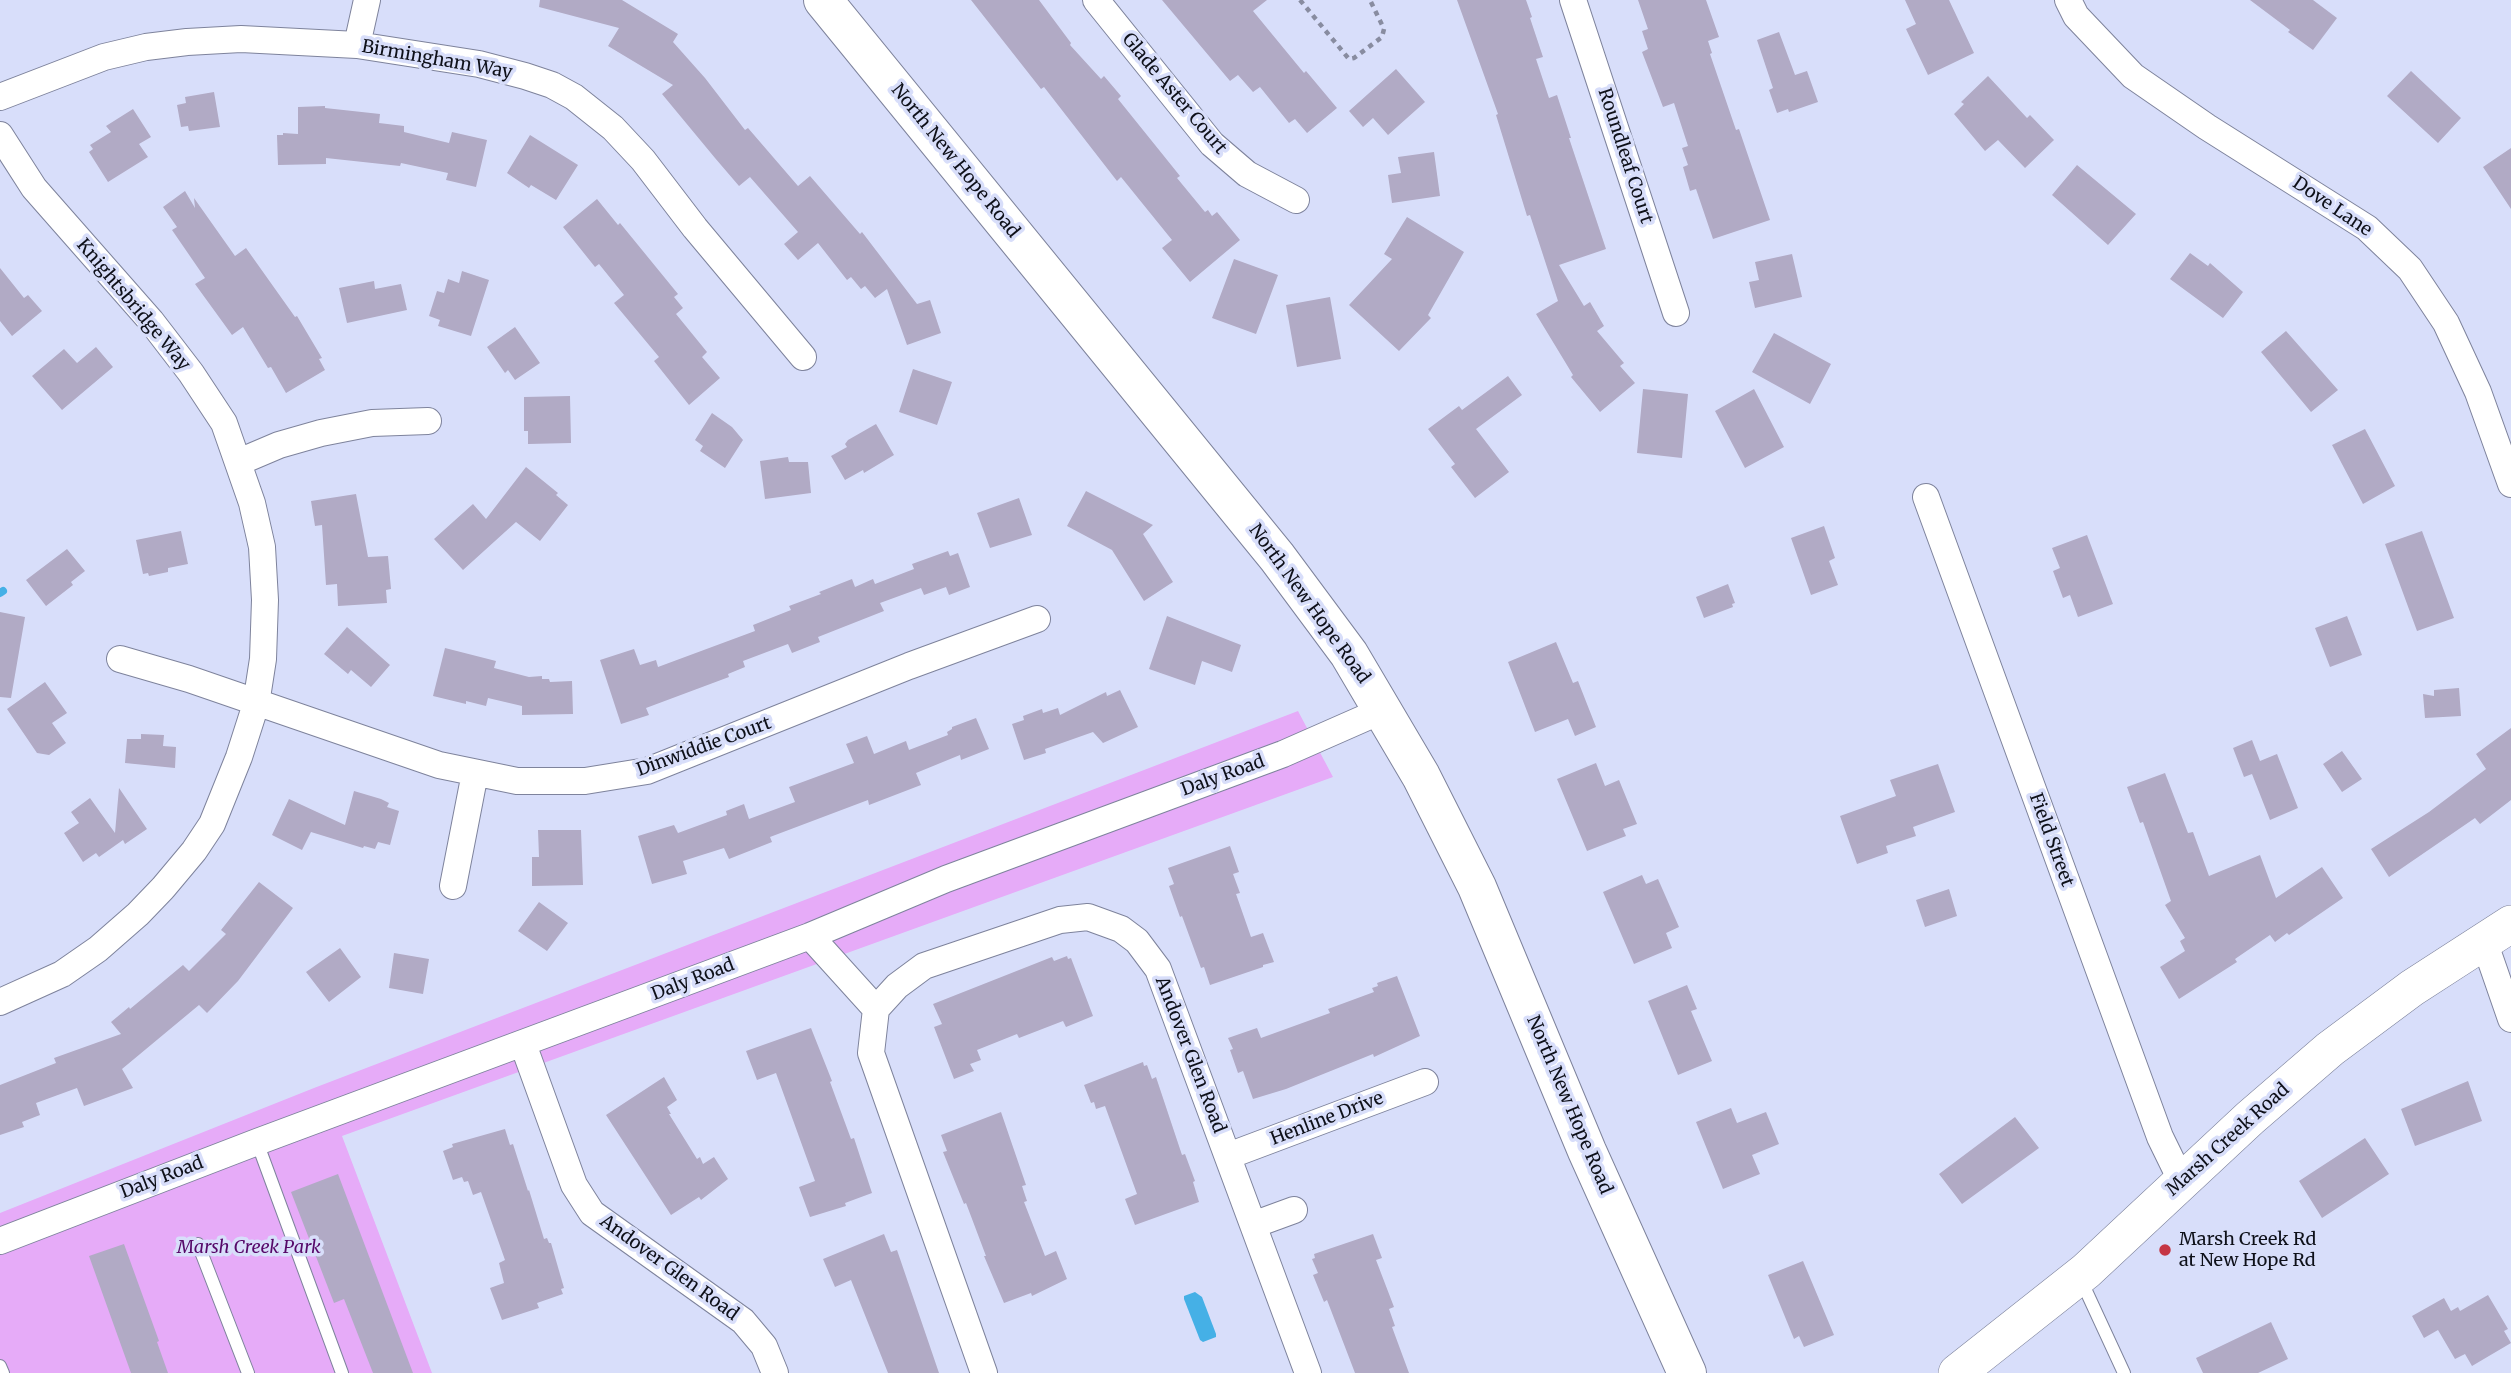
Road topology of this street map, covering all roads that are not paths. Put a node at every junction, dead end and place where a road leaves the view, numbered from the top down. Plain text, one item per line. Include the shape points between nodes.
1 (367, 0) edge
2 (823, 0) edge
3 (1096, 0) edge
4 (1573, 0) edge
5 (2068, 0) edge
6 (357, 46) junction
7 (0, 97) edge
8 (0, 135) edge
9 (1296, 200) dead end
10 (1676, 313) dead end
11 (803, 358) dead end
12 (428, 421) dead end
13 (239, 461) junction
14 (2511, 484) edge
15 (1926, 497) dead end
16 (1037, 619) dead end
17 (120, 659) dead end
18 (256, 704) junction
19 (1384, 710) junction
20 (475, 774) junction
21 (453, 886) dead end
22 (2498, 933) edge
23 (810, 936) junction
24 (0, 1002) edge
25 (876, 1009) junction
26 (2511, 1019) edge
27 (523, 1044) junction
28 (1425, 1082) dead end
29 (257, 1142) junction
30 (1228, 1157) junction
31 (2182, 1182) junction
32 (1294, 1210) dead end
33 (1253, 1225) junction
34 (0, 1241) edge
35 (198, 1244) dead end
36 (2080, 1276) junction
37 (0, 1366) edge
38 (3, 1373) edge
39 (248, 1373) edge
40 (342, 1373) edge
41 (775, 1373) edge
42 (984, 1373) edge
43 (1308, 1373) edge
44 (1687, 1373) edge
45 (1957, 1373) edge
46 (2124, 1373) edge

1 - 6 street
2 - 19 main road, North New Hope Road via 1278,557
3 - 9 street, Glade Aster Court via 1212,144 1247,174
4 - 10 street, Roundleaf Court
5 - 14 street, Dove Lane via 2076,16 2133,76 2367,228 2410,269 2446,323 2479,392
6 - 7 street, Birmingham Way via 241,38 145,47 104,57
6 - 11 street, Birmingham Way via 479,64 552,85 574,97 643,160
8 - 13 street, Knightsbridge Way via 34,188 191,373 224,423
12 - 13 street via 372,423 321,433
13 - 18 street, Knightsbridge Way via 262,547 263,659
15 - 31 street, Field Street via 2160,1137
16 - 20 street, Dinwiddie Court via 647,771 586,781 517,781
17 - 18 street, Dinwiddie Court
18 - 20 street, Dinwiddie Court
18 - 24 street, Knightsbridge Way via 212,824 163,888 98,949 62,974
19 - 23 street, Daly Road via 1283,754 946,879
19 - 44 main road, North New Hope Road via 1477,887
20 - 21 street
22 - 26 street
22 - 31 street, Marsh Creek Road via 2412,988 2330,1049
23 - 25 street
23 - 27 street, Daly Road
25 - 30 street, Andover Glen Road via 923,967 1060,920 1088,917 1121,929 1137,941 1158,970
25 - 42 street via 871,1053
27 - 29 street, Daly Road
27 - 41 street, Andover Glen Road via 574,1185 592,1213 743,1321 765,1346
28 - 30 street, Henline Drive
29 - 34 street, Daly Road
29 - 40 lane
30 - 33 street, Andover Glen Road
31 - 36 street, Marsh Creek Road
32 - 33 street
33 - 43 street, Andover Glen Road
35 - 39 lane
36 - 45 street, Marsh Creek Road
36 - 46 lane
37 - 38 lane

